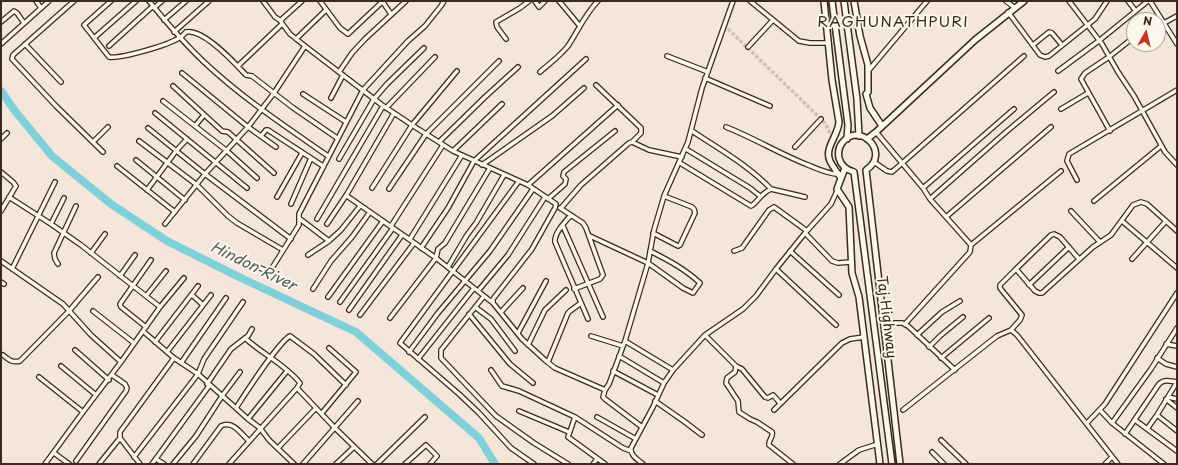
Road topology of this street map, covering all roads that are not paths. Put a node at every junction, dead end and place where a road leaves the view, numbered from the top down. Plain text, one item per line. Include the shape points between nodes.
1 (36, 1) edge
2 (49, 1) edge
3 (74, 1) edge
4 (111, 1) edge
5 (136, 1) edge
6 (149, 1) edge
7 (162, 1) edge
8 (186, 1) edge
9 (209, 1) edge
10 (263, 1) edge
11 (302, 1) edge
12 (320, 1) edge
13 (406, 1) edge
14 (444, 1) edge
15 (528, 1) edge
16 (534, 1) edge
17 (545, 1) edge
18 (559, 1) edge
19 (598, 1) edge
20 (733, 1) edge
21 (750, 1) edge
22 (824, 1) edge
23 (832, 1) edge
24 (844, 1) edge
25 (854, 1) edge
26 (927, 1) edge
27 (1006, 1) edge
28 (1024, 1) edge
29 (1069, 1) edge
30 (1107, 1) edge
31 (1128, 1) edge
32 (382, 2) edge
33 (1146, 2) edge
34 (153, 7) junction
35 (41, 8) junction
36 (1014, 8) junction
37 (326, 10) junction
38 (1135, 10) junction
39 (1008, 12) junction
40 (1155, 12) edge
41 (391, 14) junction
42 (1177, 16) edge
43 (164, 20) junction
44 (773, 20) junction
45 (1, 22) edge
46 (1166, 22) edge
47 (24, 23) junction
48 (282, 23) junction
49 (580, 25) junction
50 (1088, 25) junction
51 (1166, 26) edge
52 (174, 32) junction
53 (94, 38) junction
54 (180, 38) junction
55 (296, 39) junction
56 (506, 39) dead end
57 (1100, 40) junction
58 (829, 43) junction
59 (1126, 43) edge
60 (1, 44) edge
61 (26, 44) junction
62 (1177, 44) edge
63 (1033, 45) junction
64 (1062, 45) junction
65 (109, 46) dead end
66 (305, 46) junction
67 (748, 47) dead end
68 (424, 48) dead end
69 (667, 56) dead end
70 (1024, 56) dead end
71 (435, 57) dead end
72 (1109, 57) junction
73 (586, 59) dead end
74 (499, 61) dead end
75 (238, 66) junction
76 (518, 67) dead end
77 (869, 70) junction
78 (457, 71) dead end
79 (1058, 71) dead end
80 (339, 72) junction
81 (540, 72) dead end
82 (708, 72) junction
83 (182, 73) dead end
84 (343, 75) junction
85 (705, 78) junction
86 (61, 82) dead end
87 (596, 85) dead end
88 (173, 86) dead end
89 (584, 88) dead end
90 (363, 90) junction
91 (1177, 90) edge
92 (1054, 92) dead end
93 (274, 93) junction
94 (1088, 93) junction
95 (303, 94) dead end
96 (866, 94) junction
97 (331, 98) dead end
98 (374, 99) junction
99 (163, 101) dead end
100 (502, 104) dead end
101 (857, 104) junction
102 (618, 105) junction
103 (770, 106) dead end
104 (385, 107) junction
105 (1014, 109) dead end
106 (1061, 109) dead end
107 (262, 110) junction
108 (1142, 112) junction
109 (394, 113) junction
110 (155, 114) dead end
111 (204, 115) junction
112 (821, 119) dead end
113 (346, 122) junction
114 (412, 125) junction
115 (195, 126) junction
116 (882, 126) junction
117 (108, 127) dead end
118 (248, 127) junction
119 (726, 127) dead end
120 (1051, 127) dead end
121 (148, 128) dead end
122 (615, 130) dead end
123 (692, 131) junction
124 (1110, 131) junction
125 (876, 132) junction
126 (7, 133) dead end
127 (426, 134) junction
128 (261, 136) junction
129 (859, 136) junction
130 (337, 138) junction
131 (847, 138) junction
132 (1, 139) edge
133 (187, 139) junction
134 (867, 139) junction
135 (237, 140) junction
136 (140, 141) dead end
137 (93, 142) junction
138 (439, 142) junction
139 (632, 142) junction
140 (443, 145) junction
141 (1161, 146) junction
142 (276, 147) dead end
143 (795, 147) dead end
144 (686, 148) junction
145 (176, 151) junction
146 (227, 151) junction
147 (454, 151) junction
148 (103, 152) dead end
149 (302, 153) junction
150 (462, 155) junction
151 (328, 156) junction
152 (682, 157) junction
153 (310, 158) junction
154 (339, 159) dead end
155 (136, 160) dead end
156 (474, 161) junction
157 (216, 162) junction
158 (874, 162) junction
159 (167, 163) junction
160 (680, 163) junction
161 (903, 164) junction
162 (482, 165) junction
163 (1177, 165) edge
164 (117, 166) dead end
165 (323, 166) junction
166 (490, 168) junction
167 (845, 168) junction
168 (1, 172) edge
169 (1061, 172) dead end
170 (274, 173) dead end
171 (205, 174) junction
172 (504, 174) junction
173 (839, 176) junction
174 (157, 177) junction
175 (257, 178) dead end
176 (1077, 180) dead end
177 (519, 181) junction
178 (55, 182) dead end
179 (197, 185) junction
180 (528, 185) junction
181 (247, 188) dead end
182 (372, 188) dead end
183 (923, 188) junction
184 (389, 189) dead end
185 (533, 189) junction
186 (771, 189) junction
187 (147, 190) junction
188 (837, 191) junction
189 (347, 194) junction
190 (664, 196) junction
191 (760, 196) junction
192 (9, 197) junction
193 (277, 197) dead end
194 (805, 197) dead end
195 (1, 198) edge
196 (64, 198) dead end
197 (546, 198) junction
198 (930, 198) junction
199 (185, 200) junction
200 (6, 201) junction
201 (1094, 201) dead end
202 (291, 204) dead end
203 (556, 205) junction
204 (76, 206) dead end
205 (360, 206) junction
206 (561, 208) junction
207 (1, 211) edge
208 (1071, 211) dead end
209 (175, 212) junction
210 (370, 212) junction
211 (38, 215) junction
212 (571, 215) junction
213 (946, 217) junction
214 (300, 219) junction
215 (317, 219) dead end
216 (383, 221) junction
217 (1122, 221) junction
218 (1166, 221) junction
219 (51, 224) junction
220 (165, 224) dead end
221 (327, 224) dead end
222 (563, 226) junction
223 (392, 227) junction
224 (1177, 231) edge
225 (806, 232) junction
226 (63, 233) junction
227 (653, 233) junction
228 (105, 234) dead end
229 (402, 235) junction
230 (590, 236) junction
231 (291, 239) junction
232 (410, 239) junction
233 (329, 241) junction
234 (414, 242) junction
235 (1100, 242) junction
236 (1147, 242) junction
237 (971, 245) junction
238 (1069, 247) junction
239 (421, 248) junction
240 (283, 250) junction
241 (650, 250) junction
242 (734, 251) dead end
243 (790, 251) junction
244 (91, 253) junction
245 (134, 255) dead end
246 (227, 255) dead end
247 (308, 255) dead end
248 (436, 258) junction
249 (1079, 259) junction
250 (1132, 259) dead end
251 (151, 260) dead end
252 (1, 261) edge
253 (851, 262) junction
254 (648, 263) junction
255 (58, 264) dead end
256 (448, 267) junction
257 (1177, 268) edge
258 (12, 269) junction
259 (776, 269) junction
260 (1016, 269) junction
261 (166, 271) dead end
262 (453, 271) junction
263 (120, 276) junction
264 (98, 277) dead end
265 (184, 278) dead end
266 (465, 281) junction
267 (546, 281) dead end
268 (589, 284) junction
269 (1029, 285) junction
270 (133, 286) junction
271 (198, 286) dead end
272 (523, 288) dead end
273 (313, 289) dead end
274 (574, 289) junction
275 (476, 290) junction
276 (566, 290) dead end
277 (1177, 293) edge
278 (192, 295) junction
279 (211, 295) dead end
280 (840, 295) dead end
281 (146, 296) junction
282 (484, 296) junction
283 (328, 297) dead end
284 (226, 298) dead end
285 (960, 301) dead end
286 (243, 302) dead end
287 (340, 302) dead end
288 (493, 302) junction
289 (581, 303) junction
290 (203, 305) junction
291 (160, 307) junction
292 (475, 307) junction
293 (349, 310) dead end
294 (69, 311) junction
295 (93, 311) dead end
296 (501, 312) junction
297 (470, 314) junction
298 (360, 315) dead end
299 (603, 317) dead end
300 (963, 317) dead end
301 (390, 318) dead end
302 (989, 318) dead end
303 (588, 319) dead end
304 (894, 323) dead end
305 (906, 324) junction
306 (836, 325) dead end
307 (146, 327) junction
308 (1177, 328) edge
309 (252, 329) dead end
310 (1011, 330) junction
311 (144, 332) junction
312 (518, 333) junction
313 (705, 335) junction
314 (917, 335) junction
315 (591, 336) dead end
316 (864, 337) junction
317 (245, 338) junction
318 (625, 340) junction
319 (134, 342) junction
320 (155, 342) junction
321 (1166, 344) junction
322 (528, 345) junction
323 (623, 346) junction
324 (1177, 346) edge
325 (930, 347) junction
326 (329, 348) dead end
327 (75, 350) dead end
328 (515, 351) dead end
329 (167, 352) junction
330 (409, 352) junction
331 (4, 355) dead end
332 (619, 356) junction
333 (174, 358) junction
334 (271, 358) junction
335 (941, 358) junction
336 (1157, 358) junction
337 (418, 359) junction
338 (121, 362) junction
339 (548, 362) junction
340 (181, 363) junction
341 (61, 366) dead end
342 (736, 366) junction
343 (1177, 367) edge
344 (491, 370) dead end
345 (673, 370) junction
346 (955, 370) junction
347 (287, 371) junction
348 (240, 372) dead end
349 (613, 372) junction
350 (198, 374) junction
351 (112, 375) junction
352 (39, 377) dead end
353 (108, 380) junction
354 (533, 383) dead end
355 (664, 383) junction
356 (208, 385) junction
357 (346, 385) junction
358 (297, 388) junction
359 (605, 390) junction
360 (96, 395) junction
361 (658, 395) junction
362 (222, 396) junction
363 (1167, 398) junction
364 (1177, 399) edge
365 (358, 401) dead end
366 (655, 402) junction
367 (780, 403) junction
368 (236, 408) junction
369 (316, 408) junction
370 (1177, 408) edge
371 (774, 410) dead end
372 (903, 410) dead end
373 (1100, 410) junction
374 (519, 411) dead end
375 (83, 412) junction
376 (322, 413) junction
377 (1157, 415) junction
378 (425, 417) dead end
379 (575, 417) junction
380 (597, 417) dead end
381 (248, 419) junction
382 (1135, 420) junction
383 (1087, 423) junction
384 (1112, 423) junction
385 (642, 427) junction
386 (260, 428) junction
387 (335, 428) junction
388 (1147, 429) junction
389 (1177, 431) edge
390 (569, 432) junction
391 (1125, 434) junction
392 (702, 435) dead end
393 (120, 438) junction
394 (636, 439) junction
395 (942, 440) dead end
396 (249, 441) junction
397 (878, 444) junction
398 (354, 447) junction
399 (278, 448) junction
400 (631, 451) junction
401 (1177, 451) edge
402 (932, 452) dead end
403 (54, 453) junction
404 (134, 457) junction
405 (1112, 457) junction
406 (156, 458) junction
407 (597, 459) junction
408 (76, 461) dead end
409 (379, 463) edge
410 (45, 464) edge
411 (69, 464) edge
412 (99, 464) edge
413 (140, 464) edge
414 (152, 464) edge
415 (164, 464) edge
416 (173, 464) edge
417 (193, 464) edge
418 (229, 464) edge
419 (294, 464) edge
420 (303, 464) edge
421 (336, 464) edge
422 (372, 464) edge
423 (405, 464) edge
424 (430, 464) edge
425 (534, 464) edge
426 (568, 464) edge
427 (593, 464) edge
428 (605, 464) edge
429 (643, 464) edge
430 (793, 464) edge
431 (840, 464) edge
432 (880, 464) edge
433 (892, 464) edge
434 (900, 464) edge
435 (944, 464) edge
436 (966, 464) edge
437 (1105, 464) edge
438 (1118, 464) edge
439 (1164, 464) edge

1 - 35 street
2 - 35 street
3 - 61 street
4 - 53 street via 84,25
5 - 53 street
6 - 34 street
7 - 34 street
8 - 43 street
9 - 52 street
10 - 48 street via 274,17
11 - 48 street
12 - 37 street
13 - 41 street
14 - 90 street via 425,26
15 - 56 street via 496,22 496,27
16 - 17 street via 539,7
18 - 49 street
19 - 49 street
20 - 82 street
21 - 44 street
22 - 58 main road
23 - 131 main road via 848,125
24 - 101 main road
25 - 77 main road
26 - 77 street
27 - 36 street
28 - 36 main road
29 - 50 street
30 - 50 street
31 - 38 street
32 - 37 street via 348,34
32 - 41 street
33 - 38 street
33 - 40 street
34 - 43 street
34 - 65 street
35 - 47 street
36 - 39 main road
37 - 55 street
38 - 57 street
39 - 63 street
39 - 116 main road
41 - 80 street via 359,46
42 - 46 street
43 - 52 street
44 - 58 street via 799,41
44 - 67 street
45 - 47 street via 14,11
47 - 60 street
48 - 55 street
48 - 75 street
49 - 81 street via 566,47
50 - 57 street
50 - 64 street
51 - 62 street
52 - 54 street
53 - 54 street via 110,58 143,51
54 - 75 street via 188,31 200,34
54 - 107 street via 204,63
55 - 66 street
57 - 72 street
57 - 79 street
58 - 173 main road via 839,122 829,156
59 - 72 street
61 - 86 street
61 - 137 street via 13,55 12,60
63 - 64 street via 1040,55 1045,57
63 - 64 street via 1049,32
66 - 80 street
66 - 93 street
68 - 98 street
69 - 82 street
70 - 161 street
71 - 104 street
72 - 94 street via 1082,76
72 - 108 street
73 - 156 street
74 - 127 street
75 - 93 street via 246,75 252,76
76 - 138 street
77 - 96 main road
78 - 114 street
80 - 84 street
82 - 85 street
83 - 118 street
84 - 90 street
84 - 97 street
85 - 103 street
85 - 123 street
87 - 102 street
88 - 111 street
89 - 162 street via 552,116
90 - 98 street
90 - 113 street
91 - 108 street
92 - 198 street
93 - 107 street
93 - 130 street
94 - 106 street
94 - 124 street
95 - 113 street
96 - 101 main road
96 - 116 main road via 870,108
98 - 104 street
98 - 154 street
99 - 115 street
100 - 147 street
101 - 129 main road
102 - 139 street via 641,128 641,133
102 - 180 street
104 - 109 street
104 - 215 street
105 - 183 street
107 - 118 street
107 - 151 street
108 - 124 street
108 - 141 street
109 - 114 street
109 - 189 street
110 - 133 street
111 - 115 street
111 - 135 street
112 - 143 street
113 - 130 street
114 - 127 street
114 - 182 street
115 - 146 street
116 - 125 main road
117 - 137 street
118 - 128 street
118 - 135 street
119 - 173 street via 799,161
120 - 213 street
121 - 145 street
122 - 197 street via 564,172 564,184
123 - 144 street
123 - 186 street via 740,163
124 - 176 street via 1068,156 1066,161
125 - 134 main road
125 - 161 street
126 - 132 street
127 - 138 street
127 - 184 street
128 - 142 street
128 - 149 street via 268,130
129 - 131 main road
129 - 134 main road
130 - 151 street
131 - 167 main road via 838,153
133 - 145 street
133 - 157 street
134 - 158 main road via 875,149
135 - 146 street
135 - 170 street
136 - 159 street
137 - 148 street
138 - 140 street
139 - 152 street via 649,150
139 - 206 street via 581,185
140 - 147 street
140 - 223 street
141 - 163 street
141 - 201 street
144 - 152 street
144 - 191 street
145 - 159 street
145 - 171 street
146 - 157 street
146 - 175 street
147 - 150 street
149 - 153 street
149 - 193 street
150 - 156 street
150 - 232 street
151 - 165 street
152 - 160 street
153 - 165 street
153 - 202 street
155 - 174 street
156 - 162 street
156 - 239 street via 448,208
157 - 171 street
157 - 181 street
158 - 161 street via 892,172
158 - 434 main road via 866,170
159 - 174 street
159 - 179 street
160 - 190 street
160 - 191 street via 749,206 752,206
161 - 183 street
162 - 166 street
164 - 187 street
165 - 214 street via 299,214
166 - 172 street
166 - 248 street via 446,243 437,251
167 - 173 main road
167 - 433 main road, Taj Highway via 854,172
168 - 192 street via 16,186
169 - 237 street
171 - 179 street
171 - 231 street
172 - 177 street
172 - 256 street
173 - 188 main road
174 - 187 street
174 - 199 street
177 - 180 street
177 - 262 street
178 - 211 street
179 - 199 street
179 - 240 street via 237,223
180 - 185 street
183 - 198 street
185 - 197 street
185 - 266 street
186 - 191 street
186 - 194 street
187 - 209 street
188 - 225 street via 831,204
188 - 253 main road via 849,207
189 - 205 street via 349,199
189 - 221 street
190 - 227 street
190 - 227 street via 692,207 695,213 678,246
192 - 200 street
192 - 211 street
195 - 200 street
196 - 219 street
197 - 203 street
197 - 275 street via 508,255
198 - 213 street
199 - 209 street
200 - 207 street
203 - 206 street
203 - 288 street via 532,249
204 - 226 street
205 - 210 street
205 - 233 street
206 - 212 street
208 - 235 street
209 - 220 street
210 - 216 street
210 - 273 street via 352,238 331,261
211 - 219 street
211 - 258 street
212 - 222 street
212 - 230 street via 583,223
213 - 237 street
214 - 231 street
214 - 233 street
216 - 223 street
216 - 283 street
217 - 218 street via 1133,205 1141,202 1147,204
217 - 235 street
217 - 236 street
218 - 224 street
218 - 236 street
219 - 226 street
222 - 268 street
222 - 274 street via 554,238
223 - 229 street
223 - 287 street
225 - 242 street via 774,207 769,210 742,248
225 - 243 street
225 - 253 street via 832,261
226 - 244 street
226 - 255 street via 53,256
227 - 241 street
228 - 244 street
229 - 232 street
229 - 293 street
230 - 254 street
230 - 268 street via 603,275 600,280
231 - 240 street
232 - 234 street
233 - 247 street
234 - 239 street
234 - 298 street
235 - 249 street
236 - 250 street
236 - 257 street
237 - 305 street via 970,252
238 - 249 street
238 - 260 street via 1057,235 1051,235
238 - 269 street
239 - 248 street
240 - 246 street via 269,270
241 - 254 street
241 - 254 street via 675,264 700,283 693,293
243 - 259 street
243 - 280 street
244 - 263 street
245 - 263 street
248 - 256 street
248 - 301 street
249 - 269 street via 1042,293 1037,293
251 - 270 street
252 - 258 street
253 - 316 main road via 853,279 860,297
254 - 318 street
256 - 262 street
258 - 294 street via 47,292
259 - 306 street
259 - 313 street via 749,304
260 - 269 street
260 - 310 street via 1000,286 1022,315
261 - 281 street
262 - 266 street
262 - 330 street via 401,342
263 - 270 street
264 - 294 street
265 - 291 street
266 - 275 street
266 - 330 street
267 - 312 street
268 - 274 street
268 - 299 street
270 - 281 street
270 - 307 street via 120,305
271 - 278 street
272 - 296 street
274 - 289 street
275 - 282 street
275 - 337 street
276 - 322 street via 545,310
277 - 373 street
278 - 290 street
278 - 320 street
279 - 290 street
281 - 291 street
282 - 288 street
282 - 292 street
284 - 340 street
285 - 314 street via 942,312
286 - 350 street via 204,359
288 - 296 street
289 - 303 street
289 - 339 street via 568,314
290 - 329 street
291 - 307 street
292 - 297 street
292 - 328 street via 491,319
294 - 331 street via 20,361 10,361
294 - 338 street
295 - 319 street
296 - 312 street
297 - 354 street via 510,364
297 - 426 street via 441,350 441,358 496,416
300 - 325 street
302 - 335 street
304 - 305 street
305 - 314 street
307 - 311 street
308 - 321 street
309 - 317 street
310 - 346 street via 997,336
310 - 383 street via 1017,334
311 - 319 street
311 - 320 street
312 - 322 street
313 - 342 street
313 - 345 street
314 - 325 street
315 - 323 street
316 - 367 street via 842,343
316 - 397 main road
317 - 334 street via 256,349
317 - 356 street via 231,350
318 - 323 street
318 - 345 street
319 - 338 street
320 - 329 street
321 - 324 street
321 - 336 street
322 - 339 street
323 - 332 street
325 - 335 street
326 - 357 street via 356,371
327 - 353 street
329 - 333 street
330 - 337 street
332 - 349 street
332 - 355 street
333 - 340 street
333 - 393 street via 120,432
334 - 347 street
334 - 357 street via 290,336 314,354
334 - 368 street
335 - 346 street
336 - 343 street
336 - 384 street
337 - 425 street via 479,413 511,448
338 - 351 street
339 - 359 street via 555,368
340 - 350 street
341 - 360 street
342 - 367 street via 742,369 766,397 774,396
342 - 430 street via 735,372 727,378 726,383 738,401 739,412 772,432 769,445
344 - 379 street via 502,386 519,391
345 - 355 street
346 - 372 street
347 - 358 street via 300,383
347 - 381 street
348 - 362 street
349 - 359 street
349 - 361 street
350 - 356 street
350 - 404 street
351 - 353 street
351 - 408 street via 125,384 126,391
352 - 375 street
353 - 360 street
355 - 361 street
356 - 362 street
356 - 406 street
357 - 376 street
358 - 369 street
358 - 386 street
359 - 385 street via 603,397
360 - 375 street
361 - 366 street
362 - 368 street
362 - 416 street via 196,436
363 - 364 street
363 - 370 street
363 - 377 street
363 - 382 street via 1177,382 1161,382
365 - 387 street
366 - 385 street
366 - 392 street
367 - 371 street
368 - 381 street
369 - 376 street
369 - 399 street
373 - 383 street
373 - 384 street
374 - 390 street
375 - 403 street
376 - 387 street
377 - 388 street
377 - 389 street
378 - 409 street
379 - 390 street
379 - 400 street
380 - 394 street
381 - 386 street
382 - 388 street
382 - 391 street
383 - 405 street
384 - 391 street
385 - 394 street
386 - 396 street
386 - 399 street
387 - 398 street
387 - 420 street
388 - 401 street
390 - 407 street via 569,440
391 - 439 street
393 - 404 street
393 - 412 street
394 - 400 street
395 - 436 street
396 - 417 street via 233,426 225,424
396 - 418 street
397 - 431 street via 859,450
397 - 432 main road
398 - 421 street
398 - 422 street
399 - 419 street
400 - 429 street
402 - 435 street
403 - 410 street
403 - 411 street
404 - 413 street
405 - 437 street
405 - 438 street
406 - 414 street
406 - 415 street
407 - 427 street
407 - 428 street
423 - 424 street via 426,445 437,456

